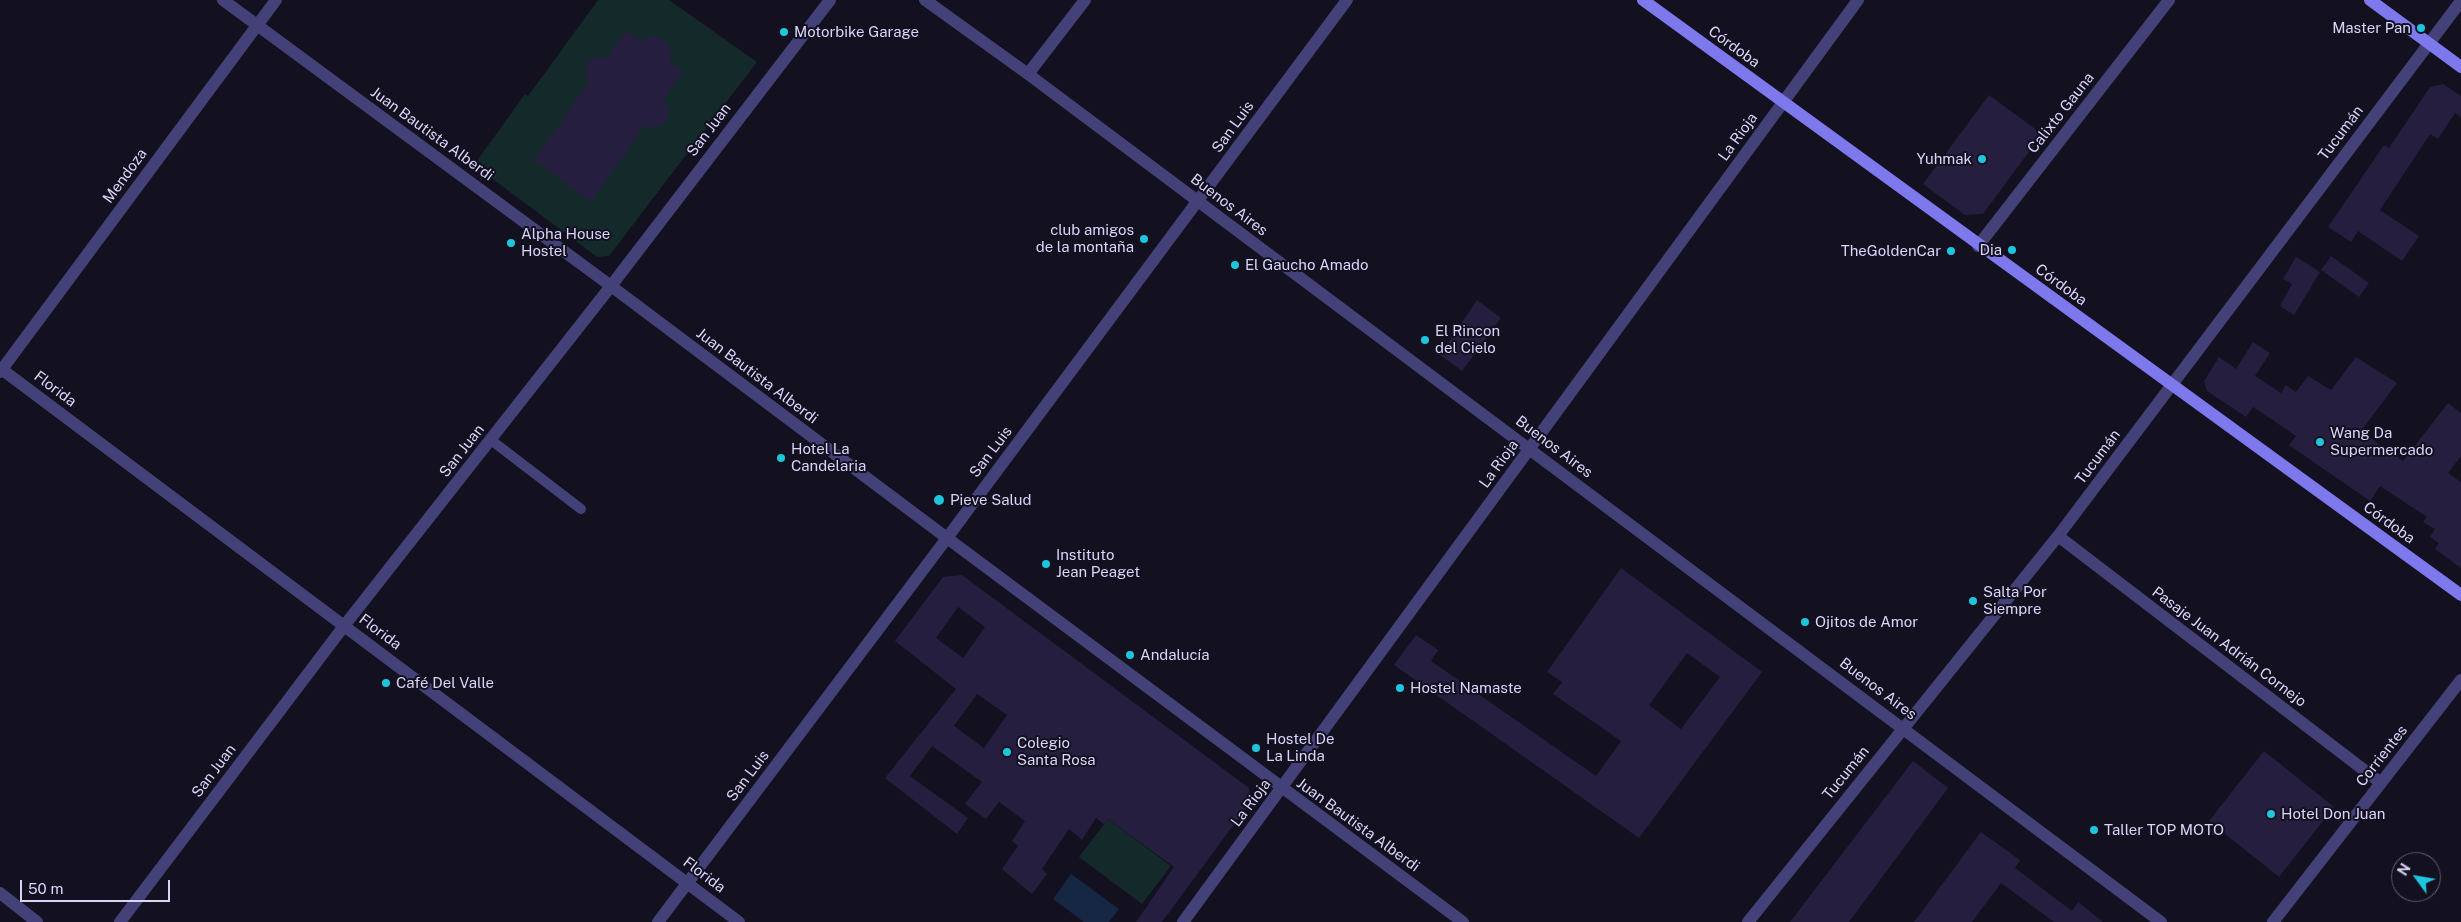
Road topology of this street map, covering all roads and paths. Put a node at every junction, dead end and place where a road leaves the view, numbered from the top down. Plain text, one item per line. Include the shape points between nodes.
1 (223, 0) edge
2 (276, 0) edge
3 (830, 0) edge
4 (925, 0) edge
5 (1084, 0) edge
6 (1347, 0) edge
7 (1643, 0) edge
8 (1858, 0) edge
9 (2169, 0) edge
10 (2370, 0) edge
11 (2461, 1) edge
12 (257, 25) junction
13 (2429, 43) junction
14 (2461, 67) edge
15 (1028, 74) junction
16 (1782, 103) junction
17 (1198, 202) junction
18 (1978, 246) junction
19 (611, 286) junction
20 (1, 370) edge
21 (2173, 385) junction
22 (491, 440) junction
23 (1529, 449) junction
24 (581, 509) dead end
25 (2058, 536) junction
26 (947, 538) junction
27 (2461, 595) edge
28 (344, 626) junction
29 (2461, 680) edge
30 (1904, 728) junction
31 (2381, 784) junction
32 (1282, 789) junction
33 (688, 883) junction
34 (0, 893) edge
35 (38, 922) edge
36 (120, 922) edge
37 (658, 922) edge
38 (740, 922) edge
39 (1183, 922) edge
40 (1463, 922) edge
41 (1748, 922) edge
42 (2161, 922) edge
43 (2273, 922) edge

1 - 12 street, Juan Bautista Alberdi
2 - 12 street, Mendoza
3 - 19 street, San Juan
4 - 15 street, Buenos Aires
5 - 15 street
6 - 17 street, San Luis
7 - 16 main road, Córdoba
8 - 16 street, La Rioja
9 - 18 street, Calixto Gauna
10 - 13 main road
11 - 13 street, Tucumán
12 - 19 street, Juan Bautista Alberdi
12 - 20 street, Mendoza
13 - 14 main road
13 - 21 street, Tucumán
15 - 17 street, Buenos Aires
16 - 18 main road, Córdoba
16 - 23 street, La Rioja
17 - 23 street, Buenos Aires
17 - 26 street, San Luis
18 - 21 main road, Córdoba
19 - 22 street, San Juan
19 - 26 street, Juan Bautista Alberdi
20 - 28 street, Florida
21 - 25 street, Tucumán
21 - 27 main road, Córdoba
22 - 24 lane
22 - 28 street, San Juan
23 - 30 street, Buenos Aires
23 - 32 street, La Rioja
25 - 30 street, Tucumán
25 - 31 street, Pasaje Juan Adrián Cornejo
26 - 32 street, Juan Bautista Alberdi
26 - 33 street, San Luis
28 - 33 street, Florida
28 - 36 street, San Juan
29 - 31 street, Corrientes
30 - 41 street, Tucumán
30 - 42 street, Buenos Aires
31 - 43 street, Corrientes
32 - 39 street, La Rioja
32 - 40 street, Juan Bautista Alberdi
33 - 37 street, San Luis
33 - 38 street, Florida
34 - 35 street

